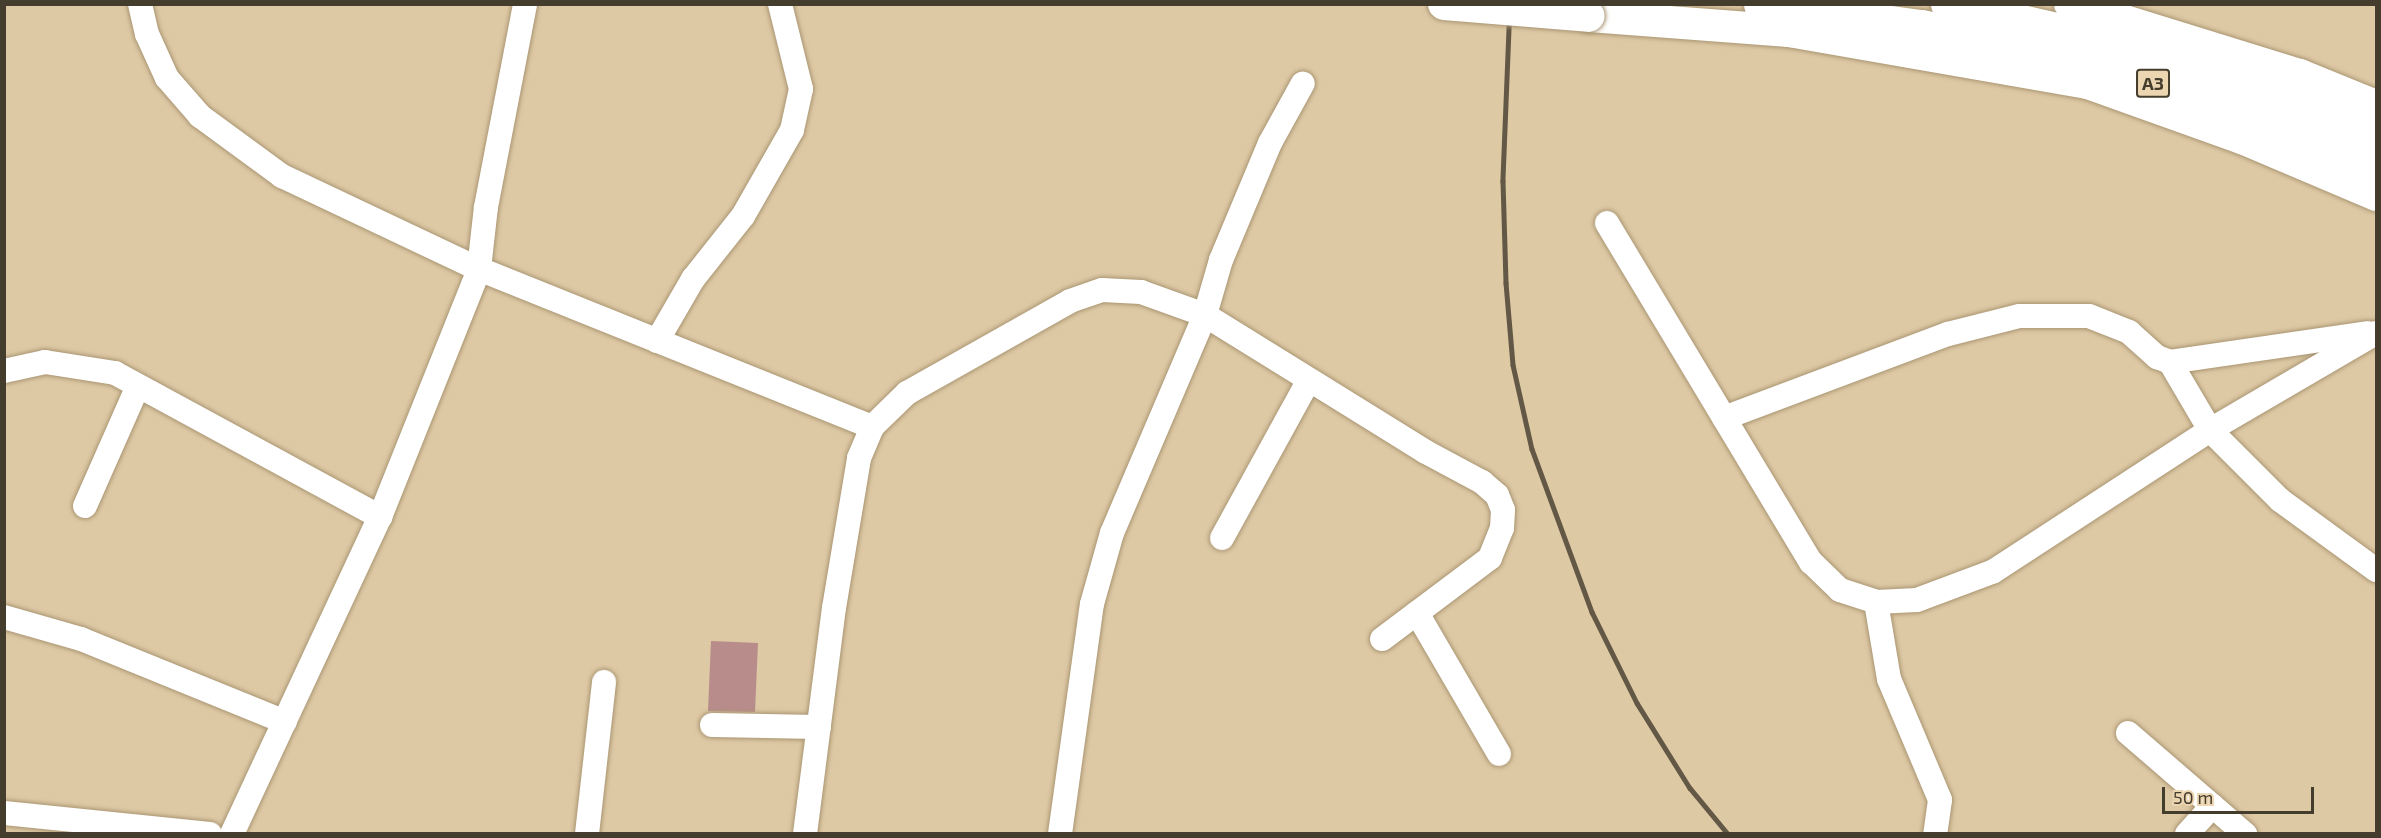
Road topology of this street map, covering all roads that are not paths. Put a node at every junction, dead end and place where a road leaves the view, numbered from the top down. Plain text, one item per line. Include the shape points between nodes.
1 (525, 4) edge
2 (780, 4) edge
3 (1444, 4) edge
4 (1760, 4) edge
5 (1947, 4) edge
6 (2070, 4) edge
7 (142, 8) edge
8 (1303, 83) dead end
9 (2376, 106) edge
10 (2376, 133) edge
11 (2376, 163) edge
12 (2376, 195) edge
13 (1607, 223) dead end
14 (479, 269) junction
15 (1205, 315) junction
16 (2376, 332) edge
17 (657, 341) junction
18 (2170, 362) junction
19 (4, 370) edge
20 (1309, 380) junction
21 (138, 386) junction
22 (1724, 418) junction
23 (872, 427) junction
24 (2210, 430) junction
25 (85, 506) dead end
26 (380, 517) junction
27 (1222, 538) dead end
28 (2376, 570) edge
29 (1876, 602) junction
30 (1417, 613) junction
31 (4, 617) edge
32 (1382, 639) dead end
33 (604, 682) dead end
34 (285, 722) junction
35 (712, 724) dead end
36 (819, 727) junction
37 (2128, 733) dead end
38 (1499, 754) dead end
39 (2212, 806) junction
40 (4, 813) edge
41 (61, 826) edge
42 (210, 834) edge
43 (232, 834) edge
44 (587, 834) edge
45 (805, 834) edge
46 (1060, 834) edge
47 (1935, 834) edge
48 (2187, 834) edge
49 (2245, 834) edge

1 - 14 street via 486,207
2 - 17 street via 801,89 792,130 743,216 693,279
3 - 12 main road, bridge via 1789,31 2088,83 2242,138
4 - 11 highway, A3 via 1921,26 2003,42 2227,106 2302,131
5 - 10 highway, A3 via 2104,40 2281,95
6 - 9 main road via 2289,71
7 - 14 street via 153,50 167,78 200,116 241,149 282,176
8 - 15 street via 1270,143 1221,260
13 - 22 street
14 - 17 street
14 - 26 street
15 - 20 street
15 - 23 street via 1141,292 1102,290 1070,301 908,393
15 - 46 street via 1112,533 1092,604
16 - 18 street
16 - 24 street
17 - 23 street
18 - 22 street via 2157,357 2129,332 2089,316 2019,316 1948,334
18 - 24 street
19 - 21 street via 45,362 83,366 115,373
20 - 27 street
20 - 30 street via 1482,482 1497,495 1503,510 1502,528 1490,558
21 - 25 street
21 - 26 street
22 - 29 street via 1811,562 1840,590
23 - 36 street via 859,458
24 - 28 street via 2280,500
24 - 29 street via 1994,571 1917,600
26 - 34 street
29 - 47 street via 1889,679 1940,800
30 - 32 street
30 - 38 street
31 - 34 street via 81,639
33 - 44 street
34 - 43 street
35 - 36 street
36 - 45 street
37 - 39 street
39 - 48 street
39 - 49 street
40 - 41 street
41 - 42 street

